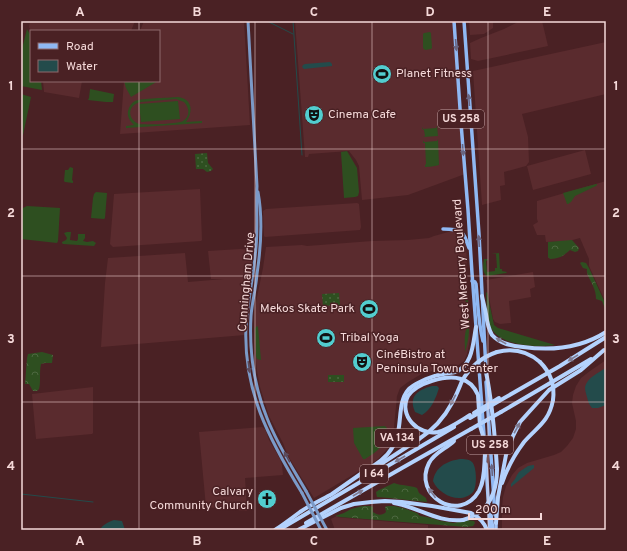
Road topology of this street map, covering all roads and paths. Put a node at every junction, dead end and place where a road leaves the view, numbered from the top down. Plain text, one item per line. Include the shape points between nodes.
1 (248, 21) edge
2 (454, 21) edge
3 (464, 21) edge
4 (257, 186) junction
5 (443, 229) dead end
6 (471, 255) junction
7 (472, 280) junction
8 (482, 296) junction
9 (476, 327) junction
10 (606, 332) edge
11 (606, 337) edge
12 (485, 348) junction
13 (605, 349) edge
14 (485, 367) junction
15 (470, 416) junction
16 (458, 436) junction
17 (484, 439) junction
18 (485, 454) junction
19 (332, 493) junction
20 (376, 502) junction
21 (497, 506) junction
22 (496, 523) junction
23 (275, 530) edge
24 (279, 530) edge
25 (294, 530) edge
26 (298, 530) edge
27 (321, 530) edge
28 (327, 530) edge
29 (490, 530) edge
30 (496, 530) edge

1 - 4 main road, Cunningham Drive
2 -> 6 main road, West Mercury Boulevard / US 258
8 -> 3 main road, West Mercury Boulevard / US 258
4 -> 27 main road, Cunningham Drive, bridge via 256,248 247,319 248,366 263,421
28 -> 4 main road, Cunningham Drive, bridge via 277,440 258,392 251,341 251,317 261,237
5 - 6 main road via 456,229 462,232
6 - 7 main road, West Mercury Boulevard / US 258
7 - 9 main road, West Mercury Boulevard / US 258
7 - 12 main road via 476,284 480,331
10 -> 8 highway via 583,343 560,348 511,346 492,334 487,323
8 - 12 main road, West Mercury Boulevard / US 258
9 - 17 main road, West Mercury Boulevard / US 258
9 - 19 highway, VA 134 via 471,353 465,366 410,387 403,398 399,433 387,455
11 -> 15 highway, I 64, bridge via 514,393
12 - 14 main road, West Mercury Boulevard / US 258
13 - 16 highway, I 64, bridge
21 -> 13 highway via 506,455 520,422 549,390 581,370
14 - 20 highway, bridge via 495,432 497,469 496,489 488,504 474,516 456,521 408,506
22 -> 14 main road, West Mercury Boulevard / US 258
15 - 17 highway via 440,431 428,432 409,420 405,409 406,401 413,390 423,384 449,378 464,380 471,384 478,395 480,426
15 -> 24 highway, I 64
18 -> 16 highway via 483,482 471,500 455,506 437,500 426,484 427,467 432,457
25 -> 16 highway, I 64
17 - 18 highway, West Mercury Boulevard / US 258
18 - 29 highway, West Mercury Boulevard / US 258
21 -> 19 highway, bridge via 502,483 510,464 524,443 546,419 553,400 554,390 547,371 540,362 519,351 497,352 472,367 445,414 433,428
19 - 23 highway, VA 134
20 - 26 highway via 341,508
20 - 29 highway via 406,502 471,513
21 - 22 highway
22 - 30 highway, West Mercury Boulevard / US 258

